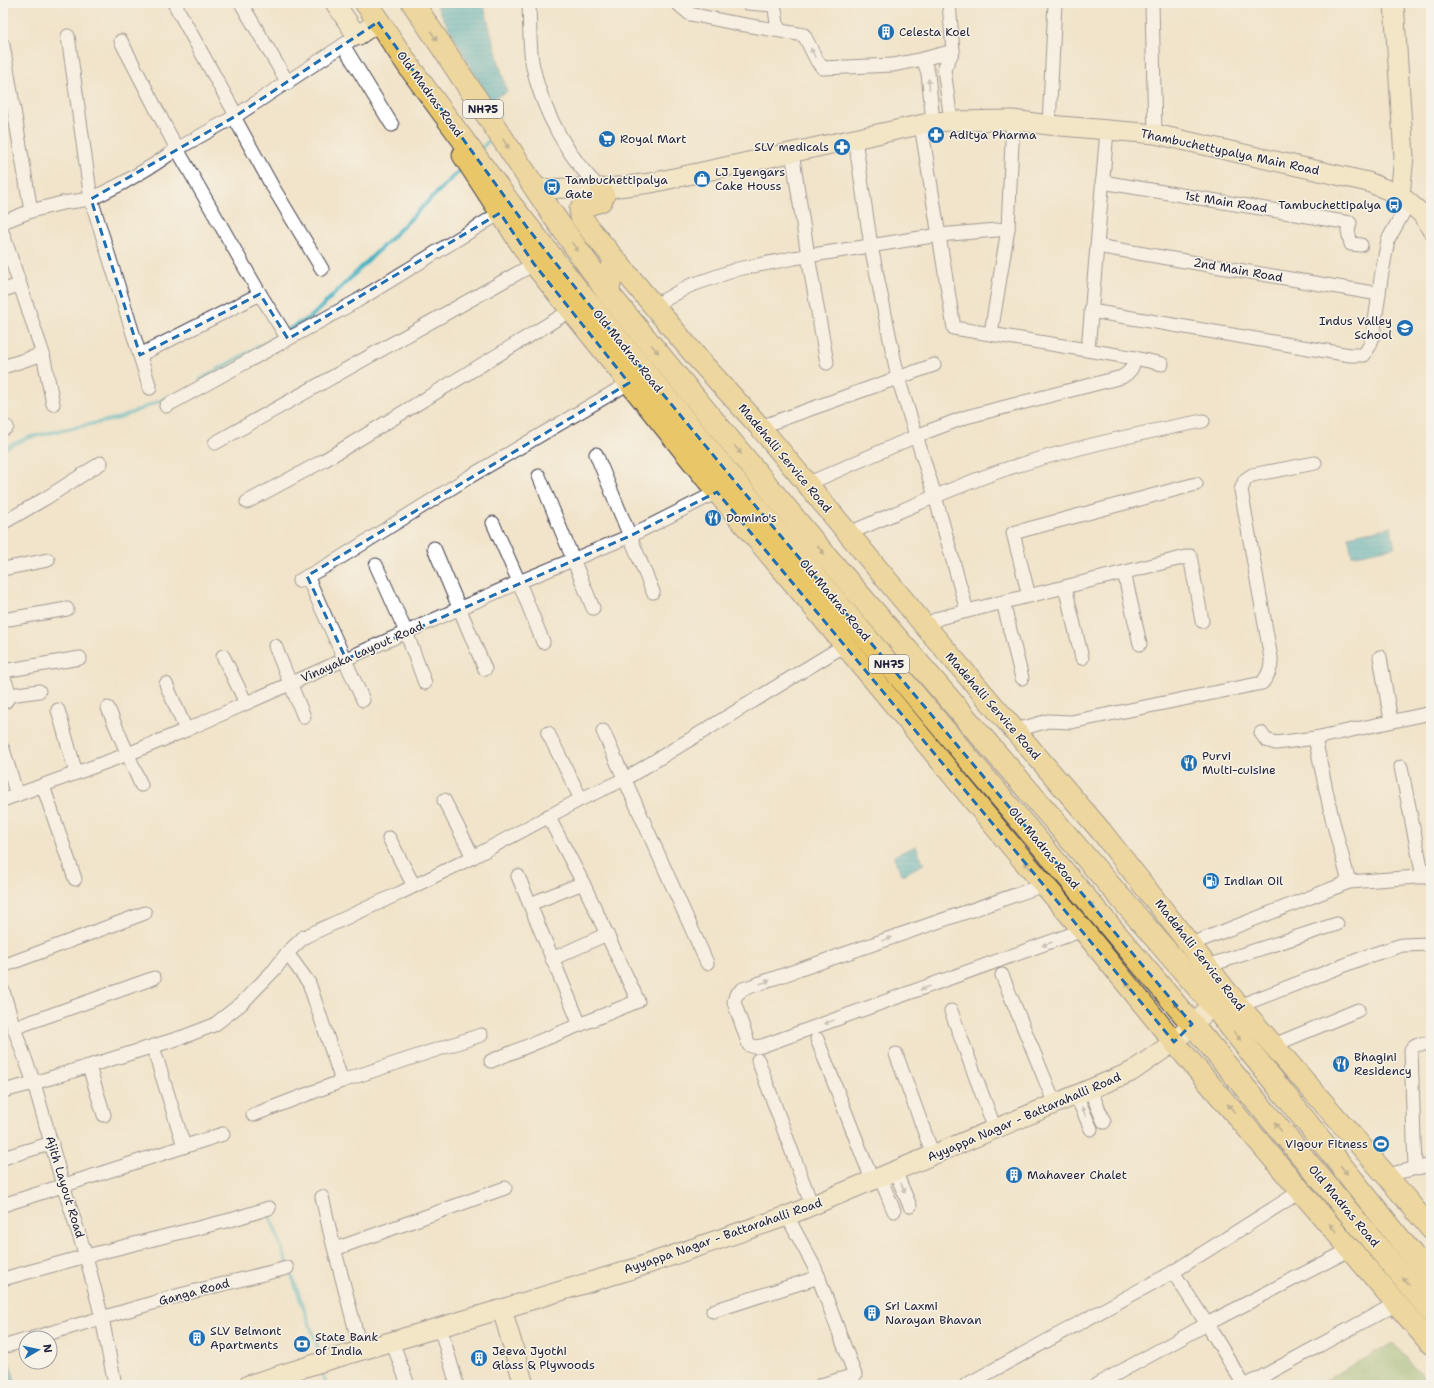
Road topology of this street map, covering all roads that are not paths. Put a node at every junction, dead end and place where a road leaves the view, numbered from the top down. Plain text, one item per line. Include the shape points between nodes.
1 (174, 3) edge
2 (242, 3) edge
3 (335, 3) edge
4 (366, 3) edge
5 (413, 3) edge
6 (529, 3) edge
7 (677, 3) edge
8 (748, 3) edge
9 (949, 3) edge
10 (1055, 3) edge
11 (1152, 3) edge
12 (1394, 3) edge
13 (774, 4) edge
14 (378, 22) junction
15 (778, 30) junction
16 (68, 36) dead end
17 (121, 41) dead end
18 (350, 41) junction
19 (3, 45) edge
20 (953, 51) junction
21 (923, 59) junction
22 (288, 83) junction
23 (235, 116) junction
24 (1012, 120) junction
25 (935, 123) junction
26 (392, 125) dead end
27 (1049, 125) junction
28 (453, 127) junction
29 (1107, 131) junction
30 (1155, 134) junction
31 (855, 139) junction
32 (177, 149) junction
33 (792, 152) junction
34 (1102, 182) junction
35 (535, 189) junction
36 (601, 190) junction
37 (91, 199) junction
38 (1404, 199) junction
39 (31, 211) junction
40 (500, 214) junction
41 (3, 222) edge
42 (1431, 228) edge
43 (1008, 229) junction
44 (3, 234) edge
45 (939, 235) junction
46 (1361, 245) dead end
47 (871, 246) junction
48 (1097, 246) junction
49 (808, 256) junction
50 (614, 259) junction
51 (534, 264) junction
52 (322, 269) dead end
53 (20, 285) junction
54 (3, 290) edge
55 (608, 293) junction
56 (260, 294) junction
57 (1379, 294) junction
58 (654, 306) junction
59 (570, 311) junction
60 (1091, 311) junction
61 (991, 333) junction
62 (288, 339) junction
63 (1088, 350) junction
64 (43, 354) junction
65 (140, 355) junction
66 (1135, 358) junction
67 (827, 363) dead end
68 (934, 364) dead end
69 (1162, 364) dead end
70 (3, 367) edge
71 (898, 378) junction
72 (629, 383) junction
73 (150, 388) dead end
74 (53, 404) dead end
75 (166, 406) dead end
76 (1203, 421) dead end
77 (760, 427) junction
78 (916, 436) junction
79 (215, 443) dead end
80 (596, 454) dead end
81 (101, 463) dead end
82 (1316, 463) dead end
83 (539, 476) dead end
84 (808, 484) junction
85 (1196, 484) dead end
86 (717, 492) junction
87 (935, 496) junction
88 (247, 502) dead end
89 (3, 523) edge
90 (493, 523) dead end
91 (849, 533) junction
92 (630, 536) junction
93 (434, 548) dead end
94 (574, 559) junction
95 (48, 560) dead end
96 (376, 565) dead end
97 (3, 569) edge
98 (1124, 572) junction
99 (520, 582) junction
100 (1065, 587) junction
101 (653, 592) dead end
102 (1029, 596) junction
103 (1003, 602) junction
104 (460, 608) junction
105 (593, 608) dead end
106 (67, 609) dead end
107 (967, 611) junction
108 (3, 620) edge
109 (1202, 621) dead end
110 (925, 626) junction
111 (406, 632) junction
112 (543, 642) dead end
113 (845, 644) junction
114 (1140, 644) dead end
115 (275, 646) dead end
116 (223, 656) dead end
117 (1380, 657) dead end
118 (80, 658) dead end
119 (1082, 658) dead end
120 (346, 659) junction
121 (485, 669) dead end
122 (3, 671) edge
123 (3, 676) edge
124 (1022, 678) dead end
125 (425, 683) dead end
126 (166, 684) dead end
127 (290, 684) junction
128 (39, 691) dead end
129 (7, 698) edge
130 (363, 700) dead end
131 (246, 703) junction
132 (108, 708) dead end
133 (58, 710) dead end
134 (1431, 713) edge
135 (304, 717) dead end
136 (1391, 721) junction
137 (186, 730) junction
138 (603, 731) dead end
139 (1013, 731) junction
140 (548, 733) dead end
141 (1261, 733) dead end
142 (1314, 738) junction
143 (3, 749) edge
144 (128, 754) junction
145 (1401, 767) dead end
146 (76, 773) junction
147 (625, 779) junction
148 (141, 785) dead end
149 (42, 786) junction
150 (17, 795) junction
151 (581, 799) junction
152 (3, 800) edge
153 (444, 800) dead end
154 (548, 816) junction
155 (389, 838) dead end
156 (473, 857) junction
157 (518, 876) dead end
158 (1427, 876) edge
159 (75, 879) dead end
160 (1349, 882) junction
161 (583, 883) junction
162 (1044, 885) junction
163 (414, 886) junction
164 (530, 904) junction
165 (145, 913) dead end
166 (1336, 924) dead end
167 (1083, 930) junction
168 (607, 934) junction
169 (1191, 944) junction
170 (1431, 944) edge
171 (287, 953) junction
172 (552, 959) junction
173 (707, 963) dead end
174 (3, 966) edge
175 (1207, 966) junction
176 (1002, 975) dead end
177 (154, 978) dead end
178 (3, 991) edge
179 (1212, 1005) junction
180 (1239, 1006) junction
181 (6, 1010) edge
182 (1358, 1010) dead end
183 (951, 1011) dead end
184 (1192, 1024) junction
185 (580, 1025) junction
186 (14, 1028) junction
187 (481, 1035) dead end
188 (817, 1040) dead end
189 (1174, 1042) junction
190 (1431, 1044) edge
191 (1274, 1045) junction
192 (153, 1047) junction
193 (896, 1054) dead end
194 (758, 1060) dead end
195 (492, 1061) dead end
196 (89, 1067) junction
197 (342, 1081) junction
198 (34, 1084) junction
199 (3, 1091) edge
200 (1083, 1092) junction
201 (1055, 1104) junction
202 (104, 1115) dead end
203 (253, 1115) dead end
204 (1104, 1122) dead end
205 (995, 1129) junction
206 (1091, 1129) dead end
207 (223, 1134) dead end
208 (52, 1143) junction
209 (184, 1146) junction
210 (933, 1155) junction
211 (3, 1158) edge
212 (1431, 1165) edge
213 (1415, 1168) junction
214 (1386, 1174) junction
215 (882, 1176) junction
216 (64, 1185) junction
217 (505, 1188) dead end
218 (1301, 1191) junction
219 (322, 1196) dead end
220 (3, 1205) edge
221 (812, 1206) junction
222 (910, 1206) dead end
223 (268, 1208) dead end
224 (894, 1211) dead end
225 (788, 1216) junction
226 (1431, 1229) edge
227 (335, 1249) junction
228 (1351, 1249) junction
229 (86, 1256) junction
230 (287, 1268) dead end
231 (1173, 1272) junction
232 (819, 1277) junction
233 (1431, 1278) edge
234 (3, 1279) edge
235 (1397, 1303) junction
236 (502, 1309) junction
237 (1431, 1311) edge
238 (713, 1312) dead end
239 (102, 1318) junction
240 (1207, 1324) junction
241 (440, 1327) junction
242 (58, 1331) edge
243 (392, 1341) junction
244 (18, 1342) edge
245 (1431, 1344) edge
246 (3, 1347) edge
247 (361, 1351) junction
248 (115, 1385) edge
249 (248, 1385) edge
250 (408, 1385) edge
251 (457, 1385) edge
252 (524, 1385) edge
253 (821, 1385) edge
254 (966, 1385) edge
255 (1096, 1385) edge
256 (1245, 1385) edge

1 - 23 street
2 - 22 street
3 - 18 main road
4 - 14 highway, Old Madras Road / NH75
5 -> 35 highway, Old Madras Road / NH75
6 - 36 street via 533,66 538,88 569,152 588,178
7 - 15 street via 690,14
8 - 13 street
9 - 20 street
10 - 27 street
11 - 30 street
12 - 38 main road via 1404,157
13 - 15 street
14 - 18 main road
14 - 28 highway, Old Madras Road / NH75
21 -> 15 street via 893,66 823,68 804,35
16 - 37 street
17 - 32 street
18 - 22 street
18 - 26 street
19 - 39 street
20 - 21 street
20 - 25 street via 944,69
25 -> 21 street via 928,73
22 - 23 street
23 - 32 street
23 - 52 street via 271,184
24 - 25 main road, Thambuchettypalya Main Road
24 - 27 main road, Thambuchettypalya Main Road
24 - 43 street
25 - 31 main road, Thambuchettypalya Main Road
25 - 45 street
27 - 29 main road, Thambuchettypalya Main Road
28 - 40 main road via 464,157
184 -> 28 highway, Old Madras Road / NH75 via 737,484 529,230
29 - 30 main road, Thambuchettypalya Main Road
29 - 34 street
30 - 38 main road, Thambuchettypalya Main Road via 1361,180
31 - 33 main road, Thambuchettypalya Main Road
31 - 47 street
32 - 37 street via 123,183
32 - 56 street
33 - 36 main road, Thambuchettypalya Main Road via 651,183
33 - 49 street
34 - 46 street, 1st Main Road via 1350,223 1348,231 1351,244
34 - 48 street
35 - 36 main road, Thambuchettypalya Main Road
35 -> 55 highway, Old Madras Road / NH75
36 - 50 main road, Madehalli Service Road via 604,196 602,201 588,204 580,210 581,217
37 - 39 street
37 - 65 street
38 - 42 main road via 1422,214
38 - 57 street via 1388,240
39 - 41 street
40 - 51 main road
40 - 62 street via 357,301
43 - 45 street
43 - 61 street
44 - 53 street
45 - 47 street
45 - 61 street via 954,328
47 - 49 street
47 - 71 street
48 - 57 street, 2nd Main Road
48 - 60 street
49 - 58 street via 738,269 689,286
49 - 67 street
50 - 55 highway
50 - 58 main road, Madehalli Service Road
51 - 59 main road
51 - 79 street
53 - 54 street
53 - 64 street
55 -> 179 highway, Old Madras Road / NH75 via 814,542
56 - 62 street
56 - 65 street
57 - 60 street via 1370,345 1364,354 1350,355
58 - 77 main road, Madehalli Service Road
59 - 72 main road
59 - 88 street via 324,461
60 - 63 street
61 - 63 street
62 - 75 street
63 - 66 street
64 - 70 street
64 - 74 street
65 - 73 street
66 - 69 street
66 - 78 street via 1131,370 1122,377 966,417
68 - 71 street
71 - 77 street
71 - 78 street
72 - 86 main road
72 - 120 street via 303,579
76 - 87 street via 1108,441 1021,464
77 - 84 main road, Madehalli Service Road
78 - 84 street
78 - 87 street
80 - 92 street
81 - 89 street
82 - 139 street via 1252,475 1245,480 1241,490 1272,665 1262,683 1071,722 1048,721
83 - 94 street
84 - 91 main road, Madehalli Service Road
85 - 102 street via 1013,533
86 - 92 street, Vinayaka Layout Road
86 - 113 main road
87 - 91 street
87 - 107 street
90 - 99 street
91 - 110 main road, Madehalli Service Road
92 - 94 street, Vinayaka Layout Road
92 - 101 street
93 - 104 street
94 - 99 street, Vinayaka Layout Road
94 - 105 street
95 - 97 street
96 - 111 street
98 - 100 street
98 - 109 street via 1190,556
98 - 114 street
99 - 104 street, Vinayaka Layout Road
99 - 112 street
100 - 102 street
100 - 119 street
102 - 103 street
103 - 107 street
103 - 124 street
104 - 111 street, Vinayaka Layout Road
104 - 121 street
106 - 108 street
107 - 110 street via 939,618
110 - 139 main road, Madehalli Service Road
111 - 120 street, Vinayaka Layout Road
111 - 125 street
113 - 147 street
162 -> 113 main road
115 - 127 street
116 - 131 street
117 - 136 street
118 - 122 street
120 - 127 street, Vinayaka Layout Road
120 - 130 street
123 - 129 street
126 - 137 street
127 - 131 street, Vinayaka Layout Road
127 - 135 street
128 - 129 street
131 - 137 street, Vinayaka Layout Road
132 - 144 street
133 - 146 street
134 - 136 street
136 - 142 street
137 - 144 street, Vinayaka Layout Road
138 - 147 street
139 - 169 main road, Madehalli Service Road via 1101,832
140 - 151 street
141 - 142 street via 1266,740 1276,743
142 - 160 street
143 - 150 street
144 - 146 street, Vinayaka Layout Road
144 - 148 street
145 - 158 street
146 - 149 street, Vinayaka Layout Road
147 - 151 street
147 - 173 street
149 - 150 street, Vinayaka Layout Road
149 - 159 street
150 - 152 street, Vinayaka Layout Road
151 - 154 street
153 - 156 street
154 - 156 street
154 - 161 street
155 - 163 street
156 - 163 street
157 - 164 street
158 - 160 street
160 - 169 street
161 - 164 street
161 - 168 street
162 - 167 main road
167 -> 162 street via 762,1046 749,1045 734,1002 736,994 743,989
163 - 171 street via 304,937
164 - 172 street
165 - 174 street
166 - 175 street
189 -> 167 main road
168 - 172 street
168 - 185 street via 638,1001
169 - 175 main road, Madehalli Service Road
170 - 180 street via 1402,945
171 - 192 street via 241,1004 214,1025
171 - 197 street via 309,983
172 - 185 street
175 - 180 main road, Madehalli Service Road
176 - 201 street
177 - 186 street
178 - 181 street, Ajith Layout Road
179 - 184 main road, Ayyappa Nagar - Battarahalli Road
179 -> 233 highway, Old Madras Road / NH75
180 - 191 main road, Madehalli Service Road
181 - 186 street, Ajith Layout Road
182 - 191 street
183 - 205 street
184 - 189 main road, Ayyappa Nagar - Battarahalli Road
237 -> 184 highway, Old Madras Road / NH75
185 - 195 street
186 - 198 street, Ajith Layout Road
187 - 197 street
188 - 215 street
189 - 200 main road, Ayyappa Nagar - Battarahalli Road via 1131,1072
218 -> 189 main road
190 - 213 street via 1418,1044 1411,1050
191 - 214 main road, Madehalli Service Road
192 - 196 street
192 - 209 street
193 - 210 street
194 - 221 street
196 - 198 street
196 - 202 street
197 - 203 street
198 - 199 street
198 - 208 street, Ajith Layout Road
200 - 201 main road, Ayyappa Nagar - Battarahalli Road
200 - 204 street
206 -> 200 street
201 - 205 main road, Ayyappa Nagar - Battarahalli Road
205 - 210 main road, Ayyappa Nagar - Battarahalli Road
207 - 209 street
208 - 211 street
208 - 216 street, Ajith Layout Road
209 - 216 street
210 - 215 main road, Ayyappa Nagar - Battarahalli Road
212 - 213 street
213 - 214 street
214 - 226 main road, Madehalli Service Road
215 - 221 main road, Ayyappa Nagar - Battarahalli Road
215 -> 222 street
215 - 224 street
216 - 220 street
216 - 229 street, Ajith Layout Road
217 - 227 street
228 -> 218 main road
218 - 231 street
219 - 227 street
221 - 225 main road, Ayyappa Nagar - Battarahalli Road
223 - 229 street
225 - 232 street
225 - 236 main road, Ayyappa Nagar - Battarahalli Road via 636,1268
227 - 247 street
228 - 235 main road
228 - 240 street
229 - 234 street
229 - 239 street, Ajith Layout Road
230 - 239 street, Ganga Road
231 - 240 street
231 - 254 street
232 - 238 street
232 - 253 street via 855,1375
235 - 245 main road
235 - 256 street
236 - 241 main road, Ayyappa Nagar - Battarahalli Road
236 - 252 main road
239 - 242 street, Ganga Road
239 - 248 street, Ajith Layout Road
240 - 255 street
240 - 256 street
241 - 243 main road, Ayyappa Nagar - Battarahalli Road
241 - 251 street
243 - 247 main road, Ayyappa Nagar - Battarahalli Road
243 - 250 street
244 - 246 street
247 - 249 main road, Ayyappa Nagar - Battarahalli Road

